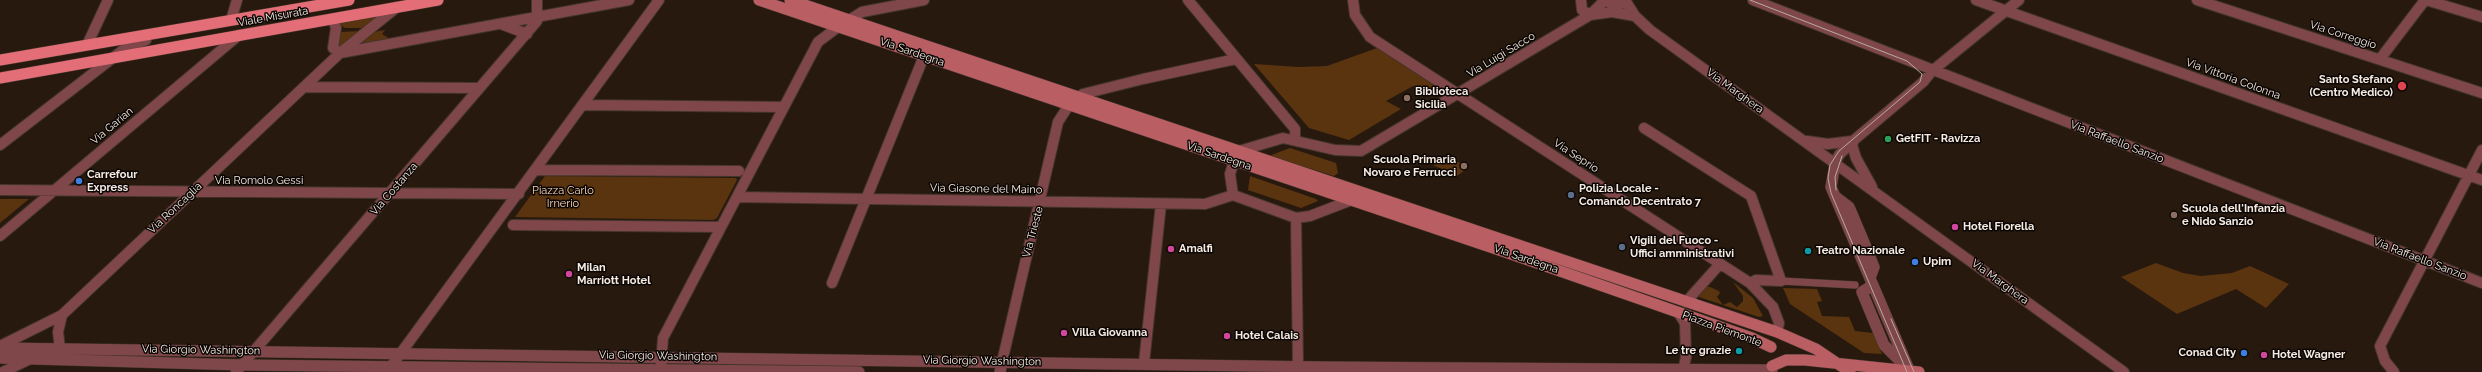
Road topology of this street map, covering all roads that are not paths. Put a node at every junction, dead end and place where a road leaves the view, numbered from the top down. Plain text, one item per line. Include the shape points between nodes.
1 (108, 0) edge
2 (237, 0) edge
3 (349, 0) edge
4 (438, 0) edge
5 (537, 0) edge
6 (629, 0) edge
7 (659, 0) edge
8 (759, 0) edge
9 (790, 0) edge
10 (924, 0) edge
11 (1188, 0) edge
12 (1353, 0) edge
13 (1581, 0) edge
14 (1605, 0) edge
15 (1753, 0) edge
16 (1976, 0) edge
17 (2019, 0) edge
18 (2197, 0) edge
19 (2426, 0) edge
20 (1624, 1) edge
21 (397, 7) junction
22 (2006, 11) junction
23 (1590, 15) junction
24 (538, 16) junction
25 (1635, 16) junction
26 (2482, 17) edge
27 (333, 19) junction
28 (231, 20) junction
29 (849, 20) junction
30 (497, 24) junction
31 (838, 27) junction
32 (184, 28) junction
33 (527, 34) junction
34 (239, 36) junction
35 (87, 45) junction
36 (928, 52) junction
37 (340, 53) junction
38 (112, 58) junction
39 (1236, 59) junction
40 (0, 60) edge
41 (2380, 60) junction
42 (1932, 71) junction
43 (0, 78) edge
44 (306, 87) junction
45 (479, 88) junction
46 (2482, 93) edge
47 (1459, 94) junction
48 (1078, 98) junction
49 (584, 105) junction
50 (1069, 105) junction
51 (784, 107) junction
52 (1644, 128) dead end
53 (1295, 139) junction
54 (1802, 140) junction
55 (1854, 140) junction
56 (0, 145) edge
57 (2482, 150) edge
58 (1237, 156) junction
59 (1836, 164) junction
60 (536, 170) junction
61 (739, 171) dead end
62 (2470, 176) junction
63 (2482, 180) edge
64 (0, 190) edge
65 (53, 191) junction
66 (1358, 192) junction
67 (1876, 192) junction
68 (191, 193) junction
69 (389, 194) junction
70 (519, 194) junction
71 (1233, 195) junction
72 (737, 197) junction
73 (866, 199) junction
74 (1349, 201) junction
75 (1040, 202) junction
76 (1161, 204) junction
77 (1296, 218) junction
78 (514, 225) dead end
79 (721, 227) junction
80 (0, 236) edge
81 (2424, 261) junction
82 (1720, 264) junction
83 (1781, 281) junction
84 (832, 283) dead end
85 (1750, 283) junction
86 (2482, 283) edge
87 (1855, 285) dead end
88 (1686, 302) junction
89 (1678, 312) junction
90 (62, 314) junction
91 (1777, 332) junction
92 (0, 347) edge
93 (1771, 347) junction
94 (60, 349) junction
95 (254, 350) junction
96 (401, 353) junction
97 (662, 357) junction
98 (0, 358) edge
99 (32, 358) junction
100 (1001, 367) edge
101 (239, 368) edge
102 (1143, 368) edge
103 (389, 369) edge
104 (1298, 369) edge
105 (1772, 369) edge
106 (1847, 369) edge
107 (661, 371) edge
108 (1683, 371) junction
109 (1913, 371) edge
110 (3, 372) edge
111 (859, 372) edge
112 (2124, 372) edge
113 (2394, 372) edge

1 - 35 street
2 - 28 street
3 - 28 main road, Viale Misurata
4 - 21 main road, Viale Misurata
5 - 24 street
6 - 24 street
7 - 49 street
8 - 31 main road, Via Sardegna
9 - 29 main road, Via Sardegna
10 - 29 street via 862,12
11 - 39 street
12 - 47 street, Via Seprio via 1355,16 1370,37
13 - 23 street via 1582,10
14 - 20 street via 1610,4
14 - 23 street
15 - 42 street, Via Raffaello Sanzio
16 - 22 street, Via Vittoria Colonna
17 - 22 street
18 - 41 street, Via Correggio
19 - 26 street
19 - 41 street
20 - 25 street
21 - 27 main road, Viale Misurata
21 - 37 street, Via Roncaglia
22 - 42 street
22 - 62 street, Via Vittoria Colonna
23 - 25 street via 1612,12
23 - 47 street, Via Luigi Sacco
24 - 30 street
24 - 33 street, Via Costanza via 538,21
25 - 54 street, Via Marghera
27 - 34 main road, Viale Misurata
27 - 37 street via 336,28 332,48
28 - 32 main road, Viale Misurata
29 - 31 main road
29 - 36 main road, Via Sardegna
30 - 33 street via 511,26
30 - 37 street
31 - 36 main road, Via Sardegna
31 - 51 street via 818,42
32 - 35 main road, Viale Misurata
32 - 38 street, Viale Misurata via 169,35 132,43
33 - 45 street, Via Costanza
34 - 38 main road, Viale Misurata
34 - 65 street, Via Garian
35 - 40 main road, Viale Misurata
36 - 48 main road, Via Sardegna
36 - 50 main road, Via Sardegna
36 - 73 street
37 - 44 street, Via Roncaglia
38 - 43 main road, Viale Misurata
38 - 56 street
39 - 48 street via 1143,79 1083,94
39 - 53 street via 1295,129
41 - 46 street, Via Correggio
42 - 55 street via 1923,82
42 - 81 street, Via Raffaello Sanzio
44 - 45 street
44 - 68 street, Via Roncaglia
45 - 69 street, Via Costanza
47 - 53 street, Via Luigi Sacco via 1361,151 1335,150
47 - 82 street, Via Seprio
48 - 50 main road
48 - 58 main road, Via Sardegna
49 - 51 street
49 - 60 street
50 - 58 main road, Via Sardegna
50 - 75 street, Via Trieste via 1058,122
51 - 72 street
52 - 83 street via 1751,196
53 - 58 street via 1275,140 1247,147
54 - 55 street via 1828,144
54 - 59 street, Via Marghera
55 - 59 street via 1839,155
55 - 67 street, Via Marghera via 1852,145 1856,158
57 - 62 street
58 - 66 main road, Via Sardegna
58 - 71 street via 1230,170 1230,187
58 - 74 main road, Via Sardegna
59 - 67 street, Via Marghera
59 - 109 street, Piazza Piemonte via 1831,187 1872,281 1862,292 1884,345
60 - 61 street
60 - 70 street
62 - 63 street, Via Vittoria Colonna
62 - 81 street
64 - 65 street, Via Romolo Gessi
65 - 68 street, Via Romolo Gessi
65 - 80 street, Via Garian
66 - 74 main road
66 - 88 main road, Via Sardegna
67 - 112 street, Via Marghera
68 - 69 street, Via Romolo Gessi
68 - 90 street, Via Roncaglia
69 - 70 street, Via Romolo Gessi
69 - 95 street, Via Costanza
70 - 96 street
71 - 76 street, Via Giasone del Maino via 1205,204
71 - 77 street
72 - 73 street, Via Giasone del Maino
72 - 79 street
73 - 75 street, Via Giasone del Maino
73 - 84 street
74 - 77 street via 1310,216
74 - 89 main road, Via Sardegna
75 - 76 street, Via Giasone del Maino
75 - 100 street, Via Trieste
76 - 102 street
77 - 104 street
78 - 79 street
79 - 97 street via 663,338
81 - 86 street, Via Raffaello Sanzio
81 - 113 street via 2380,346 2385,361
82 - 85 street, Piazza Piemonte
82 - 88 street, Piazza Piemonte
83 - 85 street via 1756,280
83 - 87 street
85 - 91 street, Piazza Piemonte via 1773,307 1779,323
88 - 91 main road, Piazza Piemonte
89 - 93 main road, Piazza Piemonte
89 - 108 street, Piazza Piemonte via 1685,324 1686,357
90 - 92 street, Via Roncaglia
90 - 94 street via 58,332
91 - 93 main road, Piazza Piemonte
91 - 106 main road, Piazza Piemonte via 1816,349
92 - 94 street, Via Giorgio Washington
93 - 105 main road, Piazza Piemonte
94 - 95 street, Via Giorgio Washington
95 - 96 street, Via Giorgio Washington
95 - 101 street, Via Costanza
96 - 97 street, Via Giorgio Washington
96 - 103 street
97 - 100 street, Via Giorgio Washington
97 - 107 street
98 - 99 street, Via Giorgio Washington
99 - 101 street, Via Giorgio Washington
99 - 110 street
100 - 102 street, Via Giorgio Washington
101 - 103 street, Via Giorgio Washington
102 - 104 street, Via Giorgio Washington
103 - 107 street, Via Giorgio Washington
104 - 108 street, Via Giorgio Washington
105 - 106 main road, Piazza Piemonte via 1782,361 1799,360 1826,361
105 - 108 street, Piazza Piemonte
106 - 109 main road, Piazza Piemonte
107 - 111 street, Via Giorgio Washington

